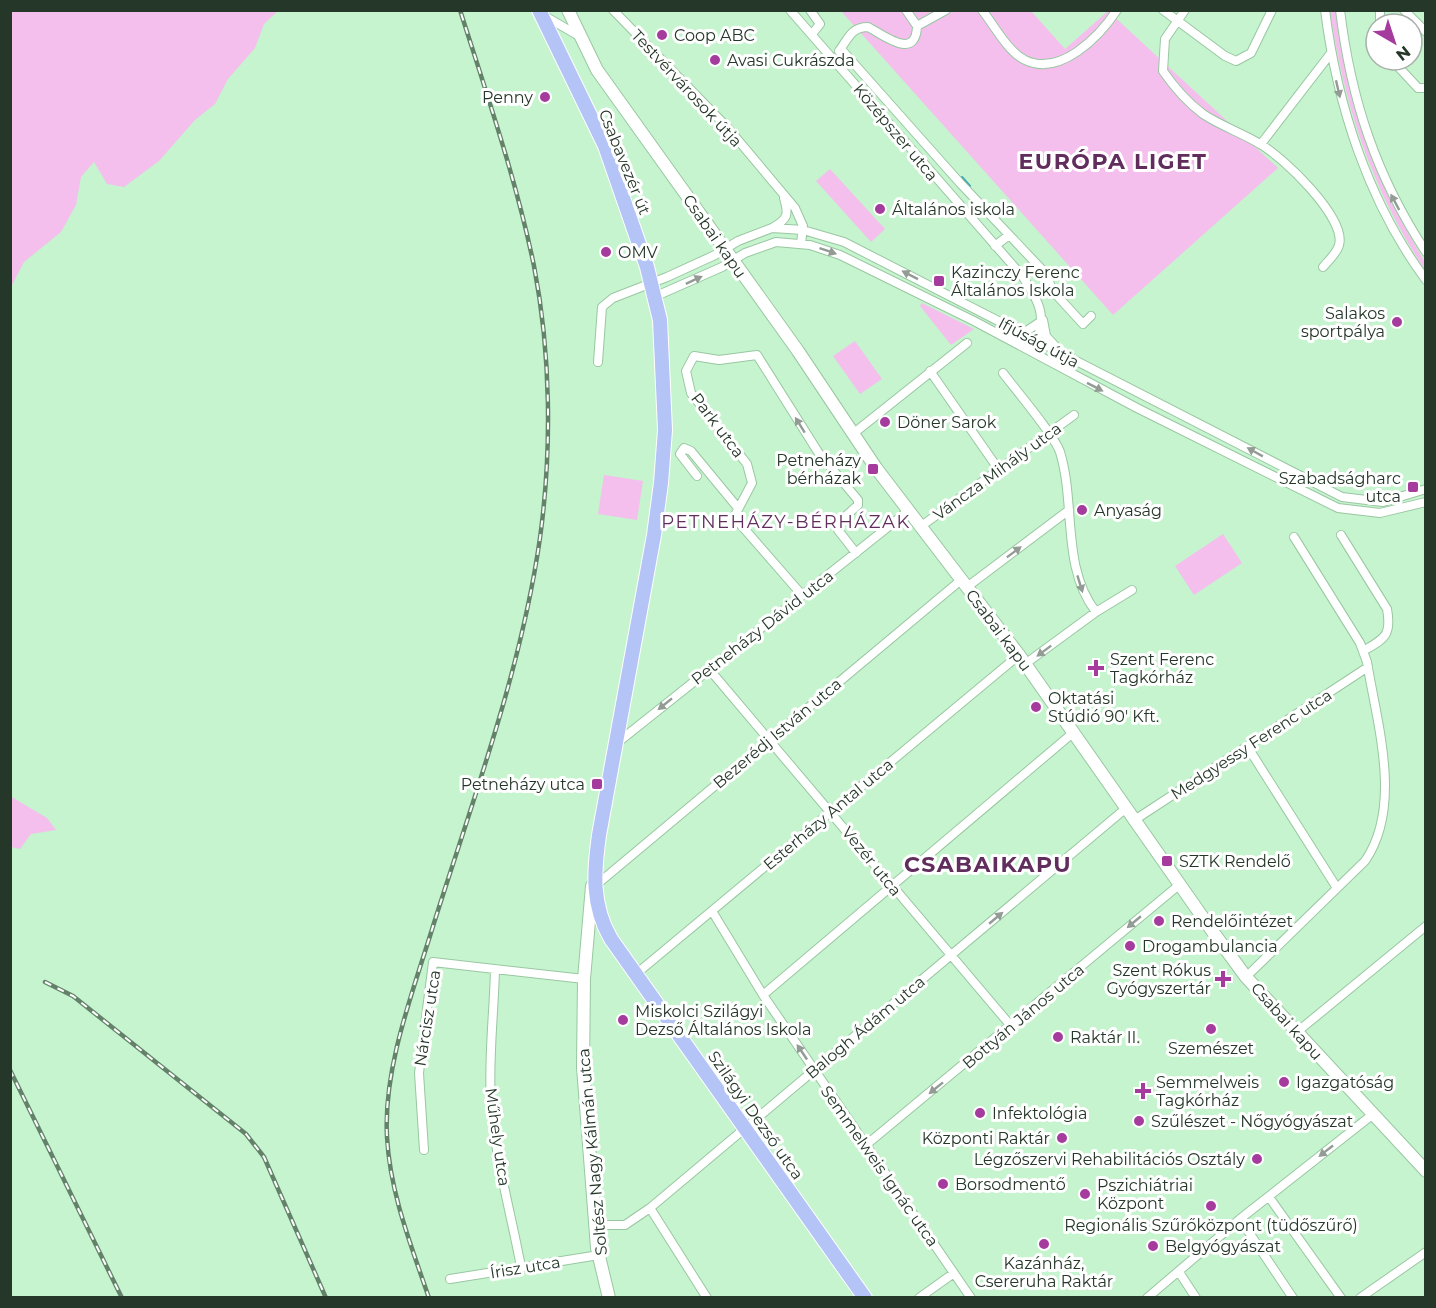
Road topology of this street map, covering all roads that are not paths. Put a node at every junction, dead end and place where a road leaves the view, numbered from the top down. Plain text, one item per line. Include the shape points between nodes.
1 (568, 10) edge
2 (613, 10) edge
3 (790, 10) edge
4 (810, 10) edge
5 (906, 10) edge
6 (946, 10) edge
7 (982, 10) edge
8 (1117, 10) edge
9 (1162, 10) edge
10 (1185, 10) edge
11 (1272, 10) edge
12 (1326, 10) edge
13 (1340, 10) edge
14 (1404, 10) edge
15 (546, 18) edge
16 (1177, 23) junction
17 (917, 26) junction
18 (1425, 32) edge
19 (812, 34) junction
20 (579, 36) junction
21 (841, 49) junction
22 (1331, 53) junction
23 (833, 57) junction
24 (1404, 72) edge
25 (1425, 88) edge
26 (1261, 144) junction
27 (960, 183) junction
28 (947, 193) junction
29 (783, 195) junction
30 (772, 228) junction
31 (803, 230) junction
32 (1009, 235) junction
33 (801, 244) junction
34 (994, 246) junction
35 (725, 249) junction
36 (1425, 252) edge
37 (733, 260) junction
38 (1323, 267) dead end
39 (1425, 280) edge
40 (651, 283) junction
41 (654, 297) junction
42 (1091, 316) dead end
43 (1043, 320) junction
44 (1025, 332) junction
45 (1037, 340) junction
46 (1012, 342) junction
47 (967, 343) dead end
48 (1033, 351) junction
49 (1063, 354) junction
50 (598, 362) dead end
51 (930, 371) junction
52 (1003, 373) dead end
53 (1071, 374) junction
54 (1074, 415) dead end
55 (854, 433) junction
56 (1048, 434) junction
57 (999, 470) junction
58 (698, 476) dead end
59 (1425, 489) edge
60 (1425, 502) edge
61 (738, 508) junction
62 (1069, 510) junction
63 (908, 511) junction
64 (920, 527) junction
65 (1341, 535) dead end
66 (1294, 537) dead end
67 (856, 553) junction
68 (964, 584) junction
69 (1131, 590) dead end
70 (802, 596) junction
71 (1096, 612) junction
72 (1363, 651) junction
73 (1022, 659) junction
74 (1368, 667) junction
75 (709, 669) junction
76 (1074, 732) junction
77 (770, 739) junction
78 (617, 743) junction
79 (1247, 746) junction
80 (1125, 809) junction
81 (831, 811) junction
82 (1133, 820) junction
83 (594, 881) junction
84 (1179, 885) junction
85 (892, 886) junction
86 (1337, 888) junction
87 (712, 911) junction
88 (600, 915) junction
89 (1425, 926) edge
90 (589, 934) junction
91 (951, 956) junction
92 (495, 969) junction
93 (636, 974) junction
94 (1246, 977) junction
95 (584, 979) junction
96 (763, 995) junction
97 (1011, 1026) junction
98 (1296, 1032) junction
99 (814, 1070) junction
100 (1372, 1115) junction
101 (745, 1128) junction
102 (866, 1145) junction
103 (424, 1150) dead end
104 (1425, 1171) edge
105 (1269, 1197) junction
106 (650, 1208) junction
107 (1240, 1219) junction
108 (597, 1226) junction
109 (1425, 1252) edge
110 (599, 1254) junction
111 (521, 1267) junction
112 (1179, 1272) junction
113 (954, 1273) junction
114 (450, 1279) dead end
115 (609, 1298) edge
116 (707, 1298) edge
117 (865, 1298) edge
118 (919, 1298) edge
119 (971, 1298) edge
120 (1147, 1298) edge
121 (1196, 1298) edge
122 (1293, 1298) edge
123 (1341, 1298) edge
124 (1360, 1298) edge

1 - 20 street, Csabai kapu
2 - 29 street, Testvérvárosok útja via 729,129
3 - 19 street, Középszer utca
4 - 19 street via 820,24
5 - 17 street
6 - 17 street
7 - 8 street via 1013,51 1025,61 1046,64 1071,56
9 - 16 street
10 - 16 street
11 - 16 street via 1251,52 1236,61
12 - 22 street
36 -> 13 street via 1391,195 1359,113
14 - 18 street
15 - 20 street
15 - 40 main road, Csabavezér út via 605,146
16 - 26 street via 1165,39 1162,71 1204,115
17 - 21 street via 913,39 906,44 862,27 850,33
19 - 23 street, Középszer utca
20 - 35 street, Csabai kapu via 597,70
21 - 23 street
21 - 27 street, Középszer utca
22 - 26 street
22 -> 39 street via 1344,113 1356,145 1398,236
23 - 28 street, Középszer utca
24 - 25 street via 1419,88
26 - 38 street via 1296,174 1339,227 1340,244
27 - 28 street
27 - 32 street, Középszer utca
28 - 34 street, Középszer utca
29 - 30 street via 788,215
29 - 31 street, Testvérvárosok útja via 800,218
30 - 31 street, Ifjúság útja
30 - 35 street, Ifjúság útja
31 - 33 street
44 -> 31 street, Ifjúság útja via 844,242
32 - 34 street
32 - 42 street via 1048,276 1052,290 1083,324
33 - 37 street, Ifjúság útja via 776,242
33 -> 46 street, Ifjúság útja via 840,255
34 - 43 street, Középszer utca via 1039,301
35 - 37 street, Csabai kapu
35 - 40 street, Ifjúság útja
41 -> 37 street, Ifjúság útja
37 - 55 street, Csabai kapu
40 - 41 main road, Csabavezér út
40 - 50 street, Ifjúság útja via 613,298 602,307
41 - 78 main road, Csabavezér út via 660,320 665,430 661,483
43 - 44 street
43 - 45 street
43 - 49 street, Középszer utca via 1046,336
44 - 45 street, Ifjúság útja
45 - 48 street
45 - 49 street, Ifjúság útja
46 - 48 street, Ifjúság útja
46 - 53 street, Ifjúság útja
47 - 51 street
48 - 53 street, Ifjúság útja
59 -> 49 street, Ifjúság útja via 1383,502 1342,497
51 - 55 street
51 - 57 street
52 - 56 street
53 -> 60 street, Ifjúság útja via 1338,508 1380,513
54 - 56 street, Váncza Mihály utca
55 - 63 street, Csabai kapu
56 - 57 street, Váncza Mihály utca
56 - 62 street via 1059,449
57 - 64 street, Váncza Mihály utca
58 - 61 street via 680,454 684,448 691,451
67 -> 61 street, Park utca via 837,524 858,505 858,500 818,452 757,355 719,360 694,356 686,371 691,393 747,464 752,483
61 - 70 street via 734,517
68 -> 62 street, Bezerédj István utca
62 -> 71 street via 1078,579
63 - 64 street, Csabai kapu
63 - 67 street, Petneházy Dávid utca
64 - 68 street, Csabai kapu
65 - 72 street via 1387,609 1386,634
66 - 72 street
67 - 70 street, Petneházy Dávid utca
68 - 73 street, Csabai kapu
68 - 77 street, Bezerédj István utca
69 - 71 street, Esterházy Antal utca
70 - 75 street, Petneházy Dávid utca
71 -> 73 street, Esterházy Antal utca
72 - 74 street
73 - 76 street, Csabai kapu
73 - 81 street, Esterházy Antal utca
74 - 79 street, Medgyessy Ferenc utca
74 - 86 street via 1387,789 1385,816 1373,849
75 - 77 street, Vezér utca
75 -> 78 street, Petneházy Dávid utca
76 - 80 street, Csabai kapu
76 - 85 street
77 - 81 street, Vezér utca
77 - 83 street, Bezerédj István utca
78 - 83 main road, Csabavezér út
79 - 82 street, Medgyessy Ferenc utca
79 - 86 street
80 - 82 street, Csabai kapu
91 -> 80 street, Balogh Ádám utca
81 - 85 street, Vezér utca
81 - 87 street, Esterházy Antal utca
82 - 84 street, Csabai kapu
83 - 88 main road, Szilágyi Dezső utca
83 - 90 street, Soltész Nagy Kálmán utca
84 - 94 street, Csabai kapu
84 -> 97 street, Bottyán János utca
85 - 91 street, Vezér utca
85 - 96 street
86 - 94 street
87 - 93 street, Esterházy Antal utca
87 - 96 street, Semmelweis Ignác utca
88 - 90 street, Soltész Nagy Kálmán utca
88 - 93 main road, Szilágyi Dezső utca via 611,939
89 - 98 street
90 - 95 street, Soltész Nagy Kálmán utca
91 - 97 street, Vezér utca
91 - 99 street, Balogh Ádám utca
92 - 95 street, Nárcisz utca
92 - 103 street, Nárcisz utca via 433,962 419,1073
92 - 111 street, Műhely utca via 491,1106
93 - 101 main road, Szilágyi Dezső utca
94 - 98 street, Csabai kapu
95 - 108 street, Soltész Nagy Kálmán utca via 583,1067
99 -> 96 street, Semmelweis Ignác utca
97 -> 102 street, Bottyán János utca
98 - 100 street, Csabai kapu
99 - 101 street, Balogh Ádám utca
99 - 102 street, Semmelweis Ignác utca
100 - 104 street, Csabai kapu
100 -> 105 street
101 - 106 street, Balogh Ádám utca
101 - 117 main road, Szilágyi Dezső utca
102 - 113 street, Semmelweis Ignác utca
105 - 107 street
105 - 123 street
106 - 108 street, Balogh Ádám utca via 625,1225
106 - 116 street
107 - 112 street
107 - 122 street
108 - 110 street, Soltész Nagy Kálmán utca
109 - 124 street
110 - 111 street, Írisz utca
110 - 115 street, Soltész Nagy Kálmán utca
111 - 114 street, Írisz utca
112 - 120 street
112 - 121 street
113 - 118 street
113 - 119 street, Semmelweis Ignác utca

